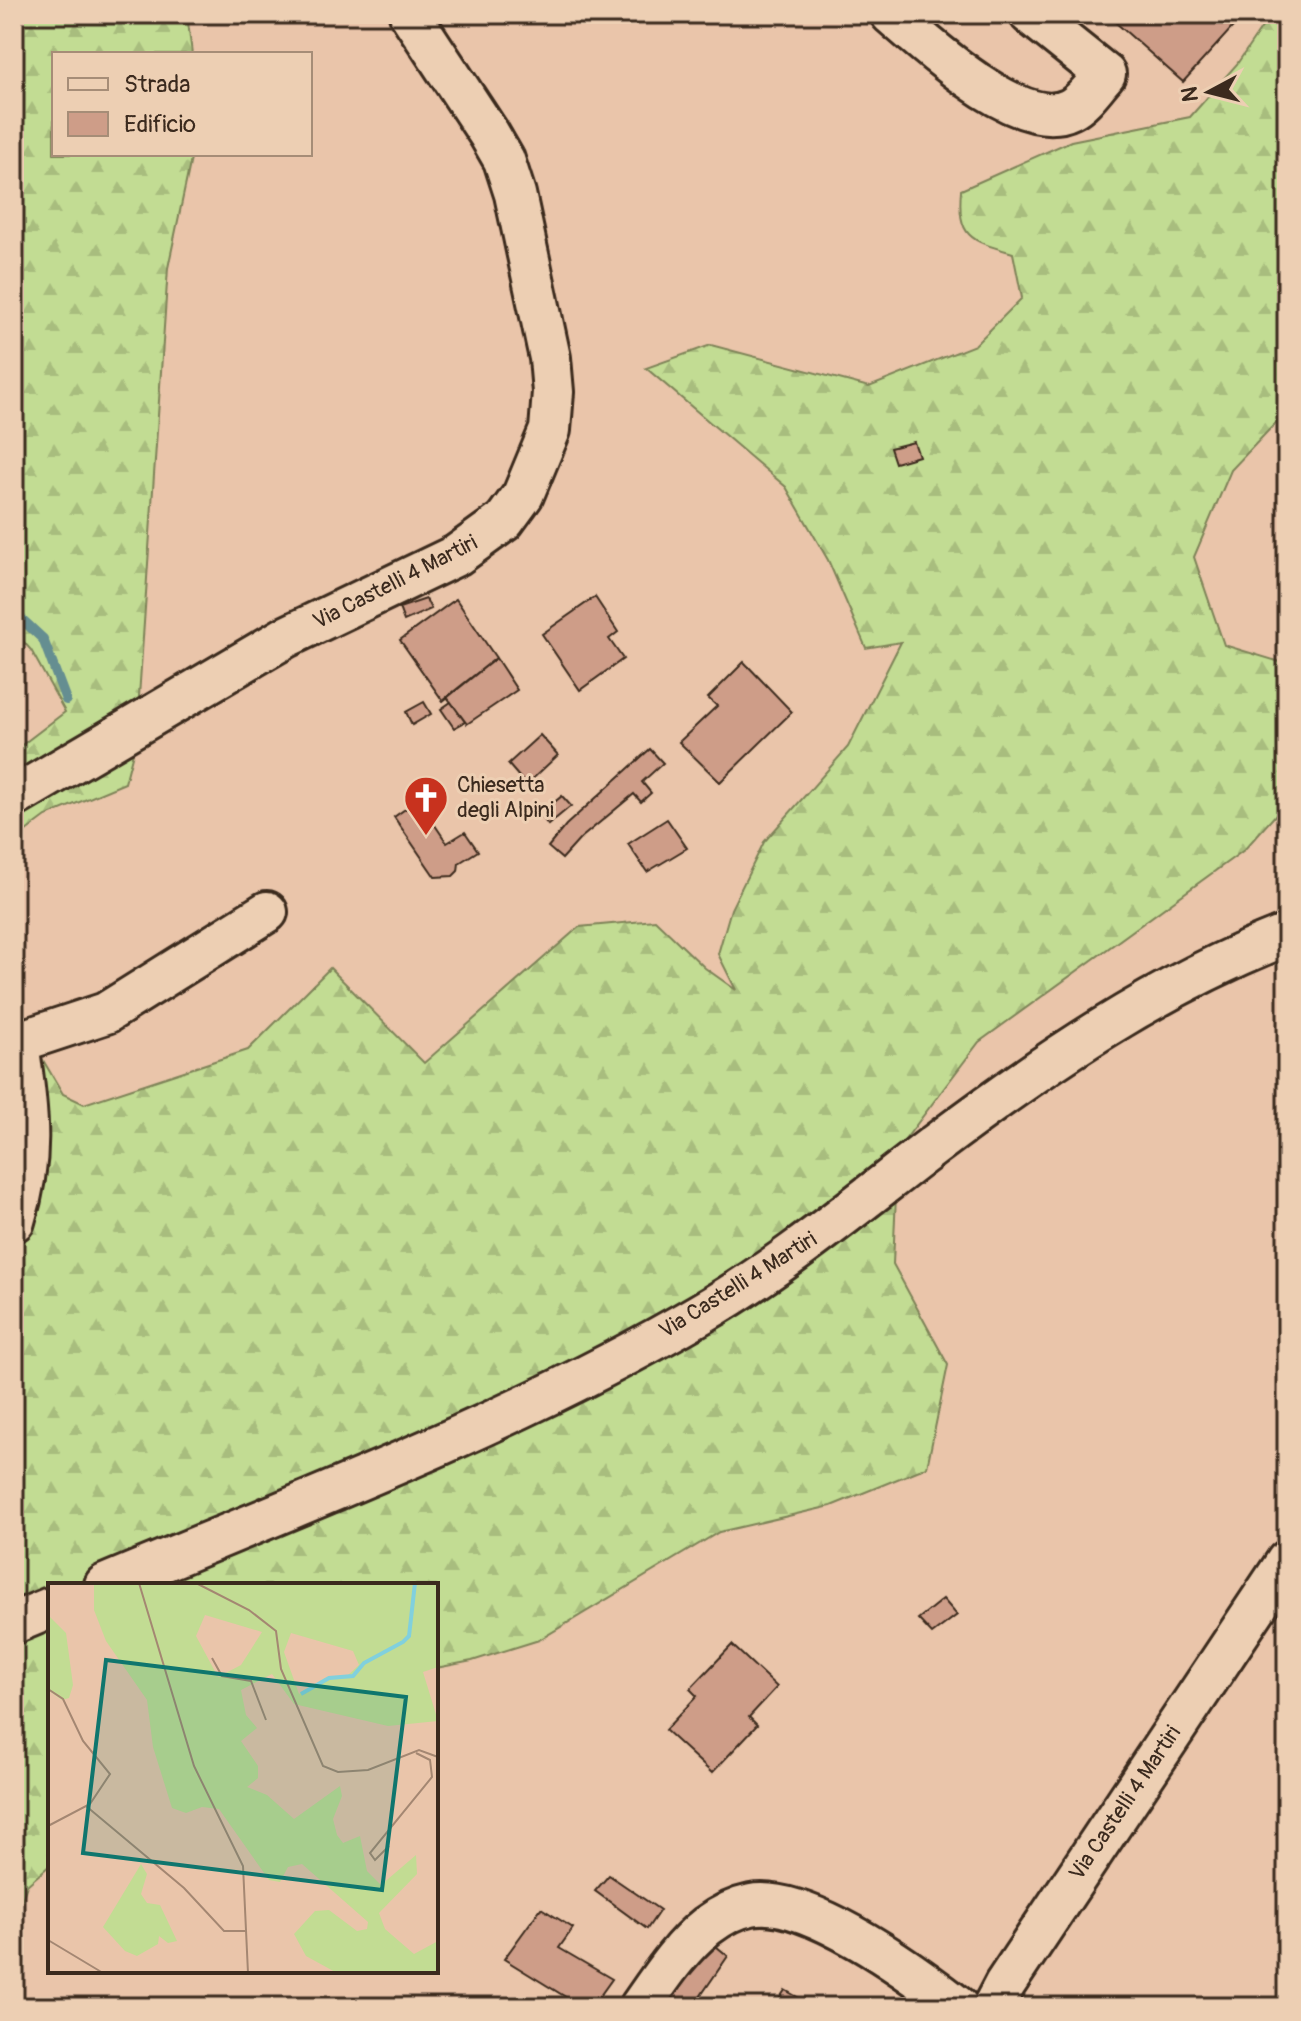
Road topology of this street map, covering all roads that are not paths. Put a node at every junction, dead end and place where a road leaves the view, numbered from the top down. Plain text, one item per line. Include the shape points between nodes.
1 (410, 14) edge
2 (891, 14) edge
3 (1030, 14) edge
4 (14, 797) edge
5 (267, 912) dead end
6 (1287, 935) edge
7 (14, 1221) edge
8 (1287, 1561) edge
9 (110, 1583) edge
10 (48, 1609) edge
11 (14, 1623) edge
12 (640, 2007) edge
13 (958, 2007) edge
14 (993, 2007) edge

1 - 4 street, Via Castelli 4 Martiri via 489,134 515,194 553,392 550,430 523,495 504,521 457,555 286,637
2 - 3 street via 941,57 1000,96 1031,112 1068,111 1105,74
5 - 7 street via 106,1013 18,1042 30,1138
6 - 9 street, Via Castelli 4 Martiri via 1176,984 1131,1011 990,1105 812,1241 699,1315 418,1455
8 - 14 street, Via Castelli 4 Martiri
10 - 11 street
12 - 13 street via 705,1927 754,1904 793,1912 878,1948

